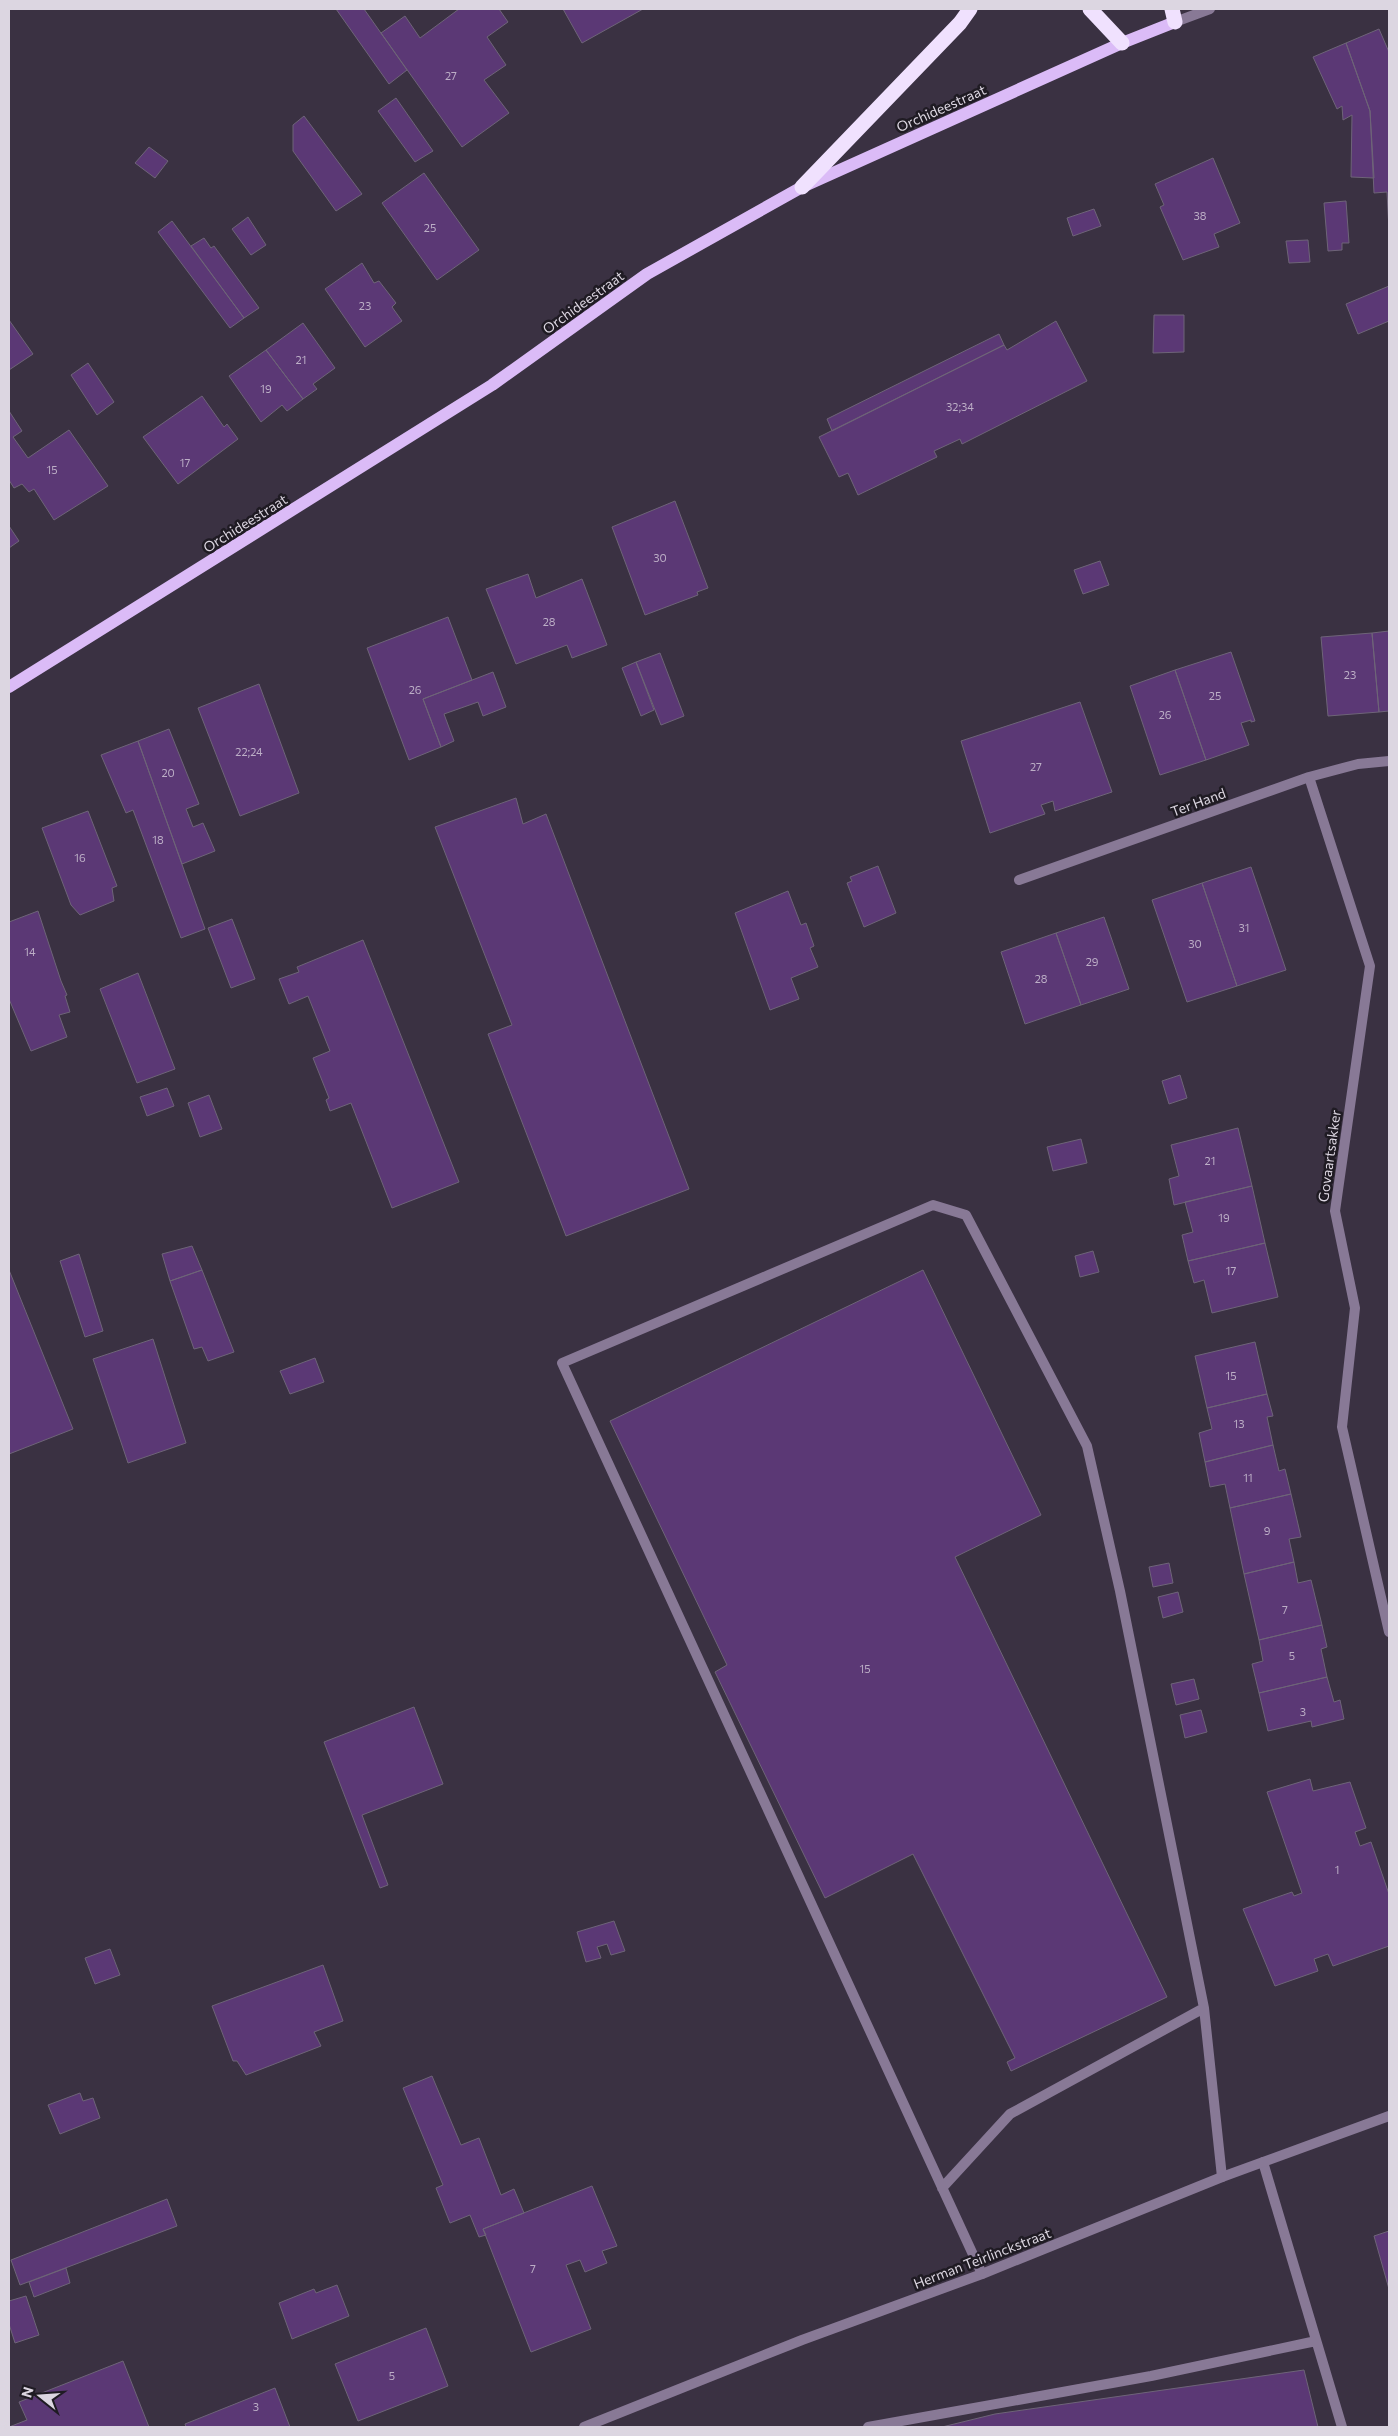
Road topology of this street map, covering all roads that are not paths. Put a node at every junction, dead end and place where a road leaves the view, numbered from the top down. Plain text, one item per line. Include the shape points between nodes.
1 (970, 9) edge
2 (1090, 9) edge
3 (1210, 9) edge
4 (1174, 16) edge
5 (1122, 43) junction
6 (802, 187) junction
7 (9, 687) edge
8 (1389, 761) edge
9 (1309, 777) junction
10 (1019, 880) dead end
11 (1389, 1632) edge
12 (1204, 2008) junction
13 (1389, 2116) edge
14 (1263, 2162) junction
15 (1222, 2177) junction
16 (942, 2188) junction
17 (982, 2274) junction
18 (1316, 2340) junction
19 (584, 2427) edge
20 (868, 2427) edge
21 (1342, 2427) edge

1 - 6 highway
2 - 5 highway
3 - 4 street, Orchideestraat
4 - 5 main road, Orchideestraat
5 - 6 main road, Orchideestraat
6 - 7 main road, Orchideestraat via 647,274 492,385
8 - 9 street, Ter Hand via 1358,764
9 - 10 street, Ter Hand
9 - 11 street, Govaartsakker via 1370,966 1335,1211 1355,1308 1342,1427
12 - 15 street
12 - 16 street via 1010,2114
12 - 16 street via 1120,1591 1087,1446 966,1215 933,1205 562,1363
13 - 14 street, Herman Teirlinckstraat
14 - 15 street, Herman Teirlinckstraat
14 - 18 street
15 - 17 street, Herman Teirlinckstraat
16 - 17 street
17 - 19 street, Herman Teirlinckstraat via 802,2340
18 - 20 street via 1151,2376
18 - 21 street

